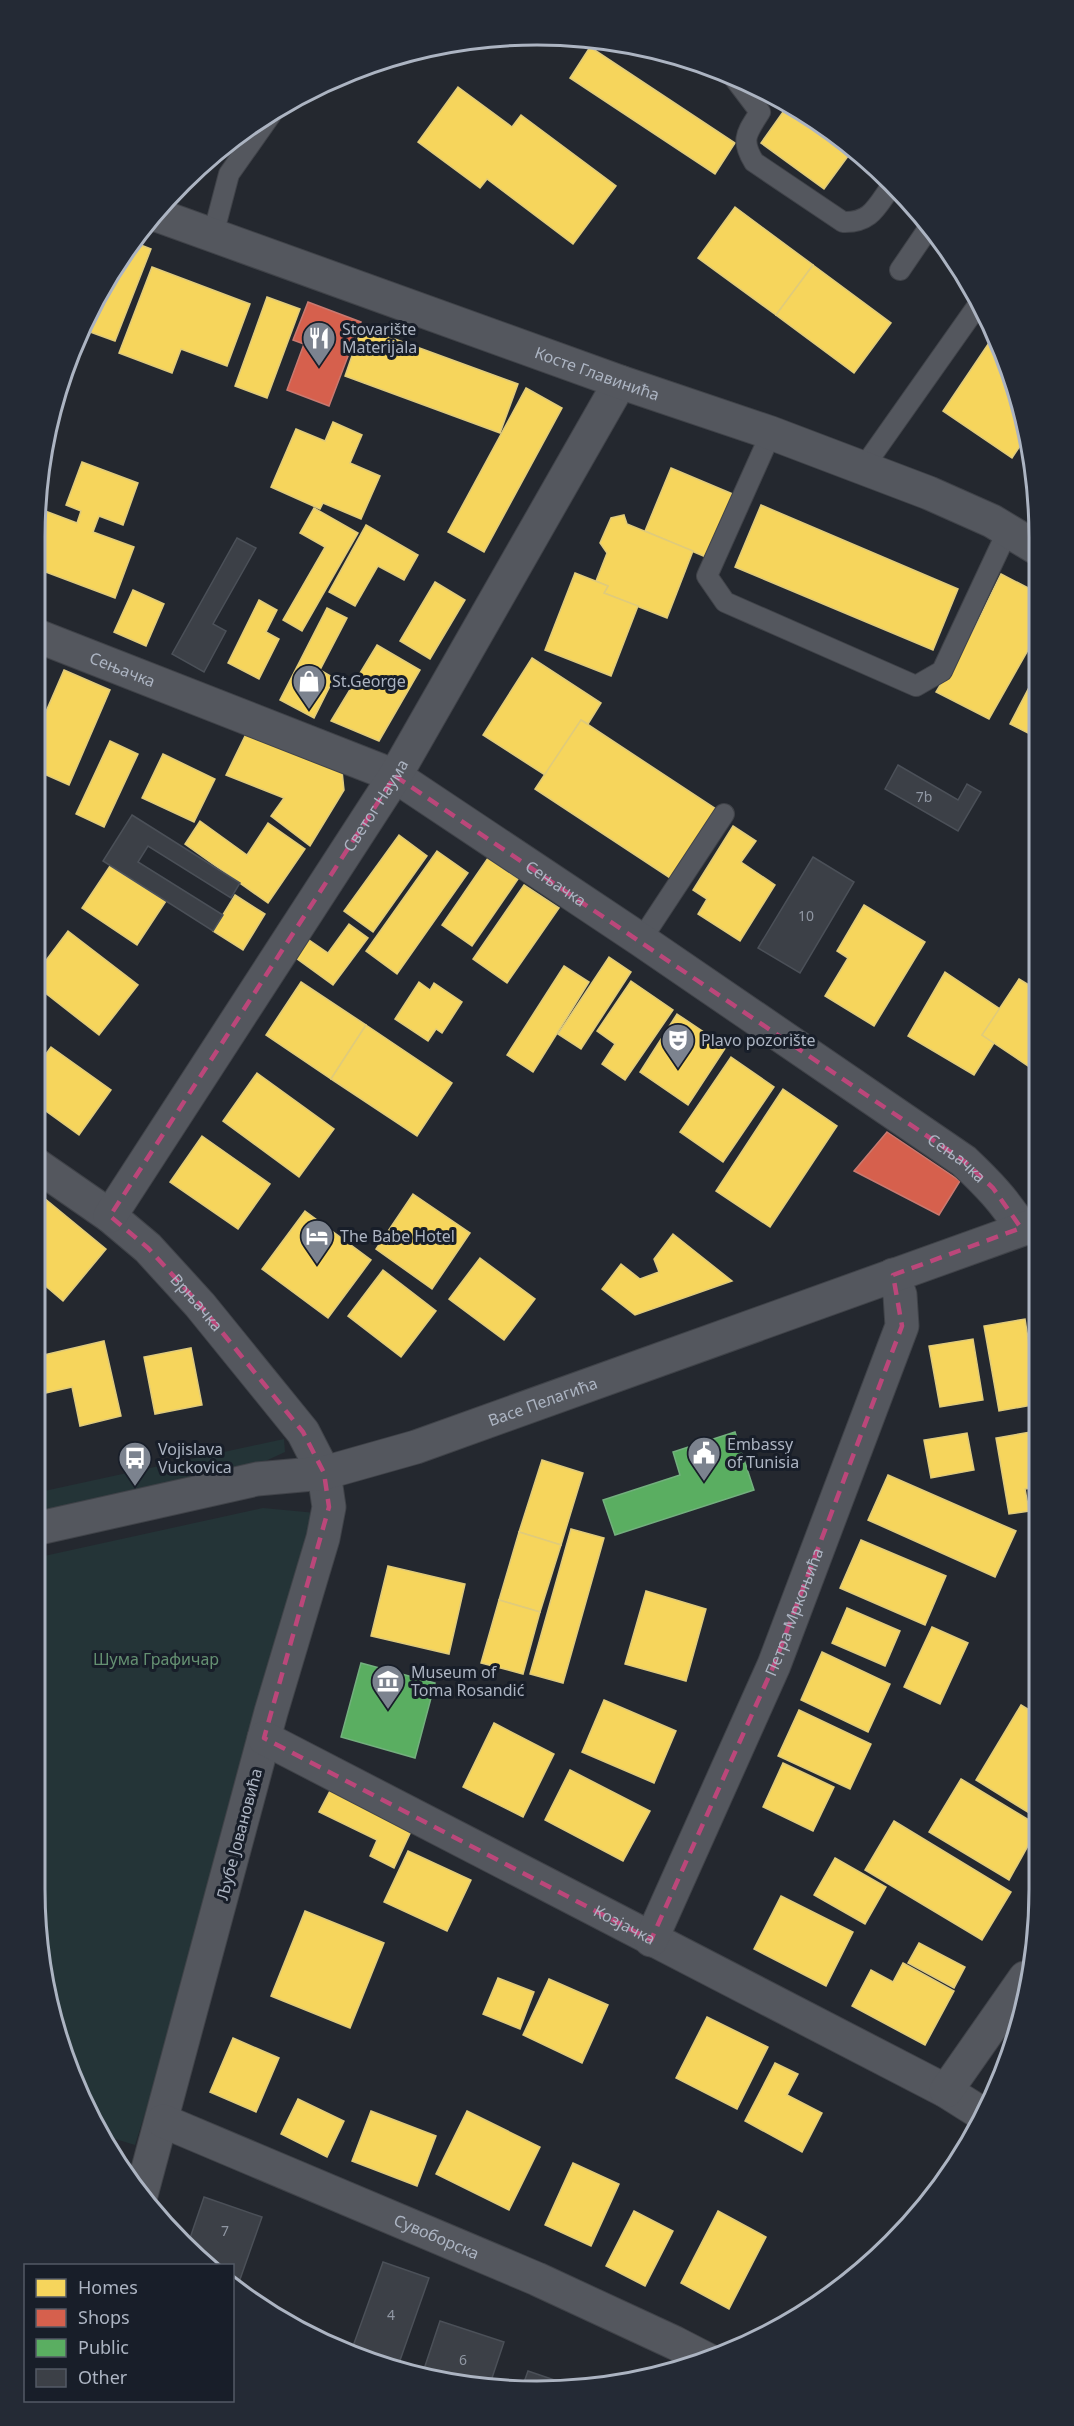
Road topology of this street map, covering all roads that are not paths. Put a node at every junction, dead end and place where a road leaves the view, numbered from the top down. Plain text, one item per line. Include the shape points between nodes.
1 (744, 91) edge
2 (259, 132) edge
3 (887, 192) edge
4 (163, 217) edge
5 (925, 234) edge
6 (213, 236) junction
7 (900, 270) dead end
8 (974, 311) edge
9 (620, 382) junction
10 (771, 433) junction
11 (863, 468) junction
12 (1008, 530) junction
13 (1029, 543) edge
14 (45, 639) edge
15 (395, 776) junction
16 (724, 814) dead end
17 (641, 940) junction
18 (45, 1172) edge
19 (110, 1216) junction
20 (1029, 1226) edge
21 (893, 1275) junction
22 (324, 1473) junction
23 (45, 1527) edge
24 (264, 1738) junction
25 (651, 1940) junction
26 (1020, 1985) edge
27 (946, 2091) junction
28 (976, 2110) edge
29 (163, 2121) junction
30 (144, 2185) edge
31 (697, 2354) edge

1 - 3 lane via 760,112 746,135 746,148 754,162 843,222 857,223 870,216
2 - 6 lane via 229,174
4 - 6 street, Косте Главинића
5 - 7 lane
6 - 9 street, Косте Главинића
8 - 11 lane
9 - 10 street, Косте Главинића
9 - 15 street, Светог Наума
10 - 11 street, Косте Главинића
10 - 12 lane via 708,576 725,602 916,686 942,671
11 - 12 street, Косте Главинића
12 - 13 street, Косте Главинића
14 - 15 street, Сењачка
15 - 17 street, Сењачка
15 - 19 street, Светог Наума
16 - 17 lane
17 - 20 street, Сењачка via 964,1161
18 - 19 street, Врњачка
19 - 22 street, Врњачка via 148,1248 207,1314 303,1431
20 - 21 street, Васе Пелагића
21 - 22 street, Васе Пелагића via 416,1447
21 - 25 street, Петра Мркоњића via 900,1295 903,1326 774,1665
22 - 23 street, Васе Пелагића via 257,1479
22 - 24 street, Љубе Јовановића via 329,1507 323,1538
24 - 25 street, Козјачка
24 - 29 street, Љубе Јовановића
25 - 27 street, Козјачка
26 - 27 street
27 - 28 street, Козјачка
29 - 30 street, Љубе Јовановића
29 - 31 street, Сувоборска via 537,2279

